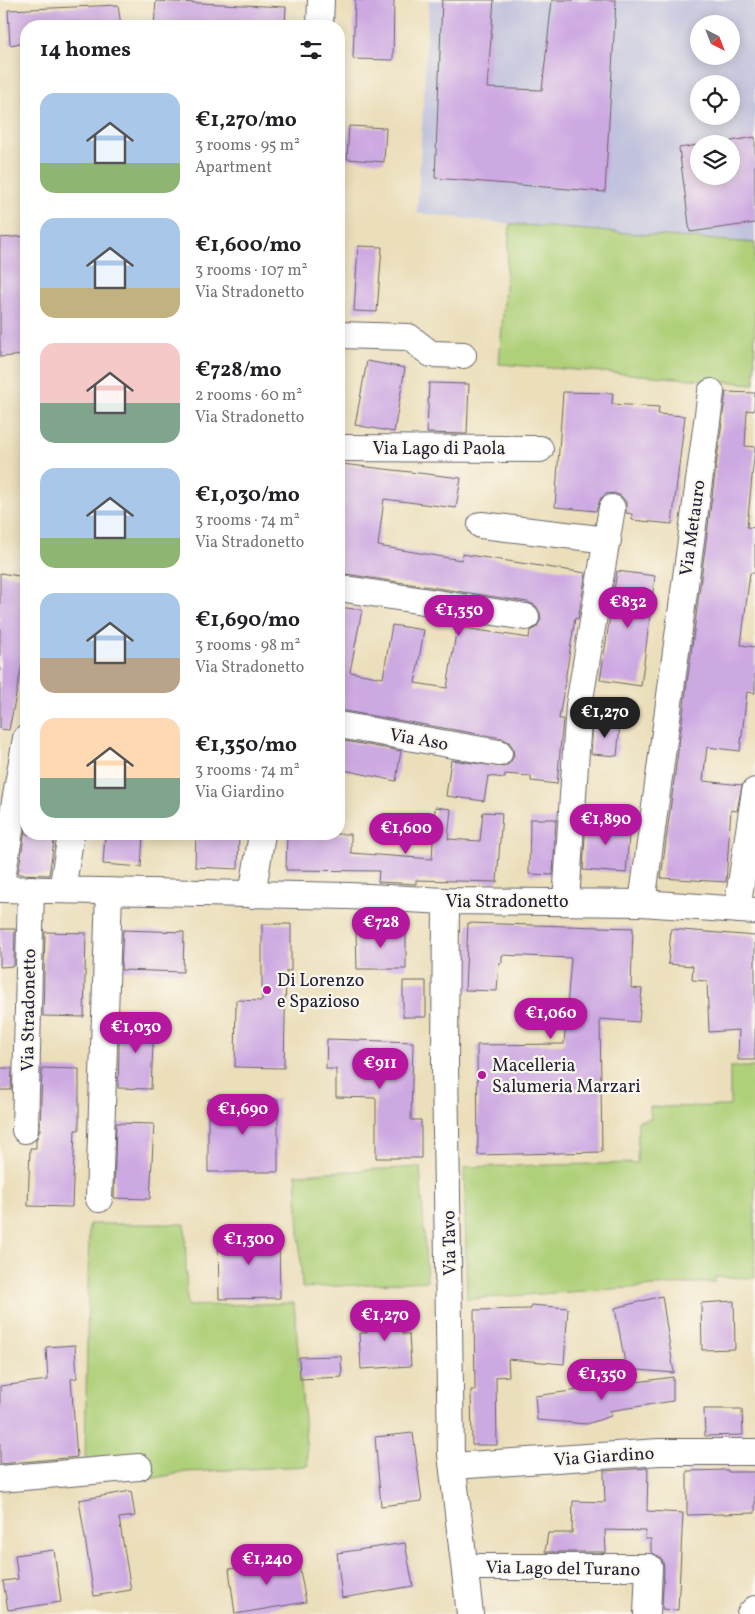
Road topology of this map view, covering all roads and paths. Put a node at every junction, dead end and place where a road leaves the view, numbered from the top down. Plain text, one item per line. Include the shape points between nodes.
1 (321, 0) edge
2 (320, 20) edge
3 (345, 335) edge
4 (463, 355) dead end
5 (711, 392) dead end
6 (345, 448) edge
7 (540, 449) dead end
8 (612, 508) dead end
9 (481, 525) dead end
10 (608, 540) junction
11 (345, 589) edge
12 (526, 617) dead end
13 (345, 727) edge
14 (499, 753) dead end
15 (20, 773) edge
16 (755, 791) edge
17 (70, 840) edge
18 (261, 840) edge
19 (0, 889) edge
20 (31, 889) junction
21 (62, 890) junction
22 (109, 892) junction
23 (252, 896) junction
24 (446, 901) junction
25 (566, 902) junction
26 (642, 903) junction
27 (746, 911) edge
28 (25, 1130) dead end
29 (99, 1199) dead end
30 (755, 1452) edge
31 (453, 1466) junction
32 (139, 1467) dead end
33 (0, 1479) edge
34 (465, 1566) junction
35 (755, 1609) edge
36 (464, 1613) edge
37 (647, 1614) edge
38 (750, 1614) edge

1 - 2 street
3 - 4 street via 409,337 431,354
5 - 26 street, Via Metauro
6 - 7 street, Via Lago di Paola
8 - 10 street
9 - 10 street
10 - 25 street via 579,705
11 - 12 street
13 - 14 street, Via Aso
15 - 19 street
16 - 27 street
17 - 21 street
18 - 23 street
19 - 20 street, Via Stradonetto
20 - 21 street, Via Stradonetto
20 - 28 street, Via Stradonetto
21 - 22 street, Via Stradonetto
22 - 23 street, Via Stradonetto
22 - 29 street
23 - 24 street, Via Stradonetto
24 - 25 street, Via Stradonetto
24 - 31 street, Via Tavo via 445,1065
25 - 26 street, Via Stradonetto
26 - 27 street, Via Stradonetto
30 - 31 street, Via Giardino via 659,1452
31 - 34 street, Via Tavo
32 - 33 street
34 - 36 street, Via Tavo
34 - 37 street, Via Lago del Turano via 648,1567
35 - 38 street

